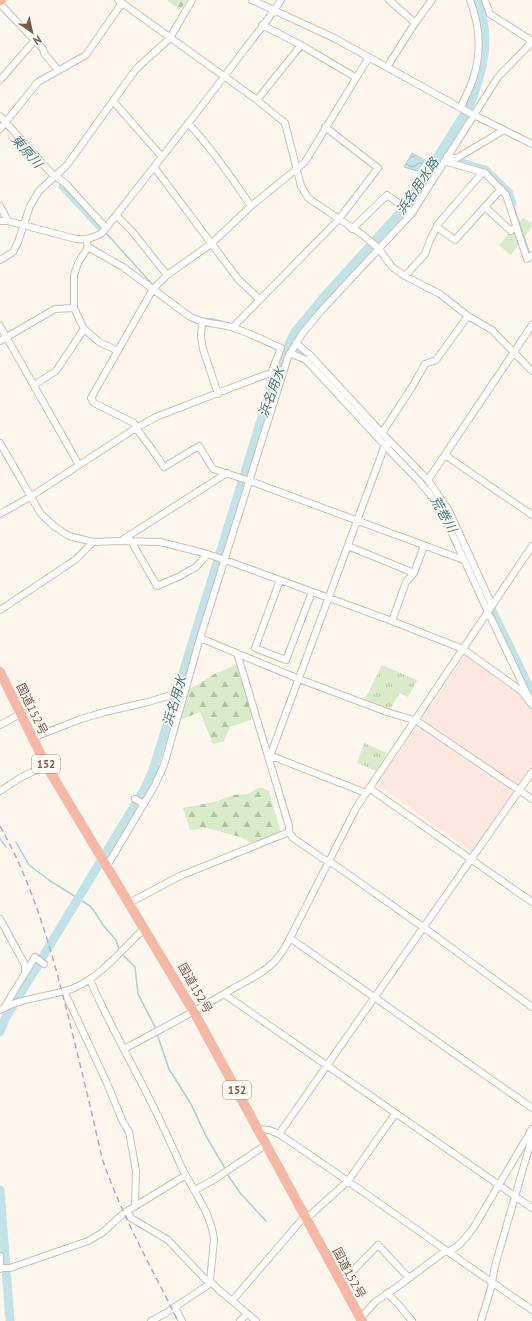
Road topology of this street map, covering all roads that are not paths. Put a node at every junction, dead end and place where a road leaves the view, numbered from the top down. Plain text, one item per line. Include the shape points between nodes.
1 (192, 0) edge
2 (252, 0) edge
3 (281, 0) edge
4 (389, 0) edge
5 (432, 0) edge
6 (470, 0) edge
7 (485, 0) edge
8 (120, 2) edge
9 (0, 4) edge
10 (275, 10) junction
11 (415, 23) junction
12 (262, 25) junction
13 (170, 38) junction
14 (35, 40) junction
15 (531, 43) edge
16 (301, 45) junction
17 (369, 57) junction
18 (387, 67) junction
19 (58, 70) junction
20 (224, 77) junction
21 (355, 78) junction
22 (0, 80) edge
23 (257, 100) junction
24 (113, 101) junction
25 (460, 108) junction
26 (472, 114) junction
27 (0, 116) edge
28 (6, 123) junction
29 (188, 123) junction
30 (325, 128) junction
31 (0, 130) edge
32 (504, 130) junction
33 (532, 144) edge
34 (162, 157) junction
35 (446, 158) junction
36 (154, 167) junction
37 (296, 170) junction
38 (482, 173) junction
39 (55, 176) junction
40 (501, 189) junction
41 (0, 206) edge
42 (251, 206) junction
43 (485, 208) junction
44 (410, 211) junction
45 (116, 215) junction
46 (339, 219) junction
47 (0, 221) edge
48 (8, 221) junction
49 (23, 225) junction
50 (516, 226) junction
51 (438, 227) junction
52 (106, 228) junction
53 (352, 228) junction
54 (87, 240) junction
55 (211, 244) junction
56 (88, 247) junction
57 (378, 249) junction
58 (530, 257) edge
59 (0, 260) edge
60 (167, 275) junction
61 (406, 276) junction
62 (153, 289) junction
63 (260, 300) junction
64 (74, 308) junction
65 (468, 316) junction
66 (202, 322) junction
67 (0, 326) edge
68 (532, 326) edge
69 (233, 327) junction
70 (84, 329) junction
71 (7, 337) junction
72 (0, 341) edge
73 (296, 343) junction
74 (118, 351) junction
75 (290, 353) junction
76 (514, 353) junction
77 (284, 369) junction
78 (532, 371) edge
79 (271, 373) junction
80 (34, 385) junction
81 (218, 394) junction
82 (136, 428) junction
83 (382, 433) junction
84 (0, 443) edge
85 (388, 443) junction
86 (445, 455) junction
87 (79, 465) junction
88 (227, 473) junction
89 (249, 480) junction
90 (428, 480) junction
91 (30, 497) junction
92 (0, 514) edge
93 (532, 515) edge
94 (357, 520) junction
95 (121, 541) junction
96 (131, 541) junction
97 (93, 542) junction
98 (348, 546) junction
99 (424, 546) junction
100 (532, 546) edge
101 (210, 556) junction
102 (224, 560) junction
103 (464, 560) junction
104 (414, 573) junction
105 (280, 580) junction
106 (312, 592) junction
107 (328, 598) junction
108 (489, 609) junction
109 (0, 610) edge
110 (392, 622) junction
111 (200, 638) junction
112 (463, 649) junction
113 (237, 653) junction
114 (0, 672) edge
115 (299, 679) junction
116 (183, 691) junction
117 (531, 704) edge
118 (20, 714) junction
119 (414, 721) junction
120 (0, 725) edge
121 (32, 738) junction
122 (269, 759) junction
123 (46, 766) junction
124 (532, 772) edge
125 (368, 790) junction
126 (519, 790) junction
127 (0, 791) edge
128 (135, 799) dead end
129 (532, 799) edge
130 (143, 803) junction
131 (289, 832) junction
132 (470, 859) junction
133 (328, 862) junction
134 (106, 864) junction
135 (532, 902) edge
136 (129, 903) junction
137 (0, 919) edge
138 (423, 927) junction
139 (144, 929) junction
140 (290, 938) junction
141 (44, 964) dead end
142 (25, 972) junction
143 (90, 980) junction
144 (64, 991) junction
145 (224, 994) junction
146 (374, 996) junction
147 (4, 1008) edge
148 (532, 1008) edge
149 (194, 1012) junction
150 (124, 1049) junction
151 (326, 1066) junction
152 (532, 1108) edge
153 (395, 1114) junction
154 (258, 1130) junction
155 (531, 1130) edge
156 (279, 1134) junction
157 (267, 1144) junction
158 (186, 1175) junction
159 (348, 1180) junction
160 (498, 1185) junction
161 (195, 1190) junction
162 (515, 1197) junction
163 (135, 1206) junction
164 (532, 1208) edge
165 (128, 1211) junction
166 (305, 1216) junction
167 (449, 1252) junction
168 (0, 1256) edge
169 (1, 1268) edge
170 (409, 1278) junction
171 (210, 1281) junction
172 (341, 1283) junction
173 (492, 1283) junction
174 (387, 1294) junction
175 (232, 1301) junction
176 (175, 1307) junction
177 (532, 1310) edge
178 (247, 1314) junction
179 (361, 1320) edge
180 (151, 1321) edge
181 (182, 1321) edge
182 (240, 1321) edge
183 (256, 1321) edge
184 (412, 1321) edge
185 (481, 1321) edge

1 - 13 street
2 - 10 street
3 - 10 street
4 - 11 street
5 - 11 street
6 - 25 street via 480,48 473,79
7 - 15 street via 490,14
8 - 13 street
8 - 19 street via 86,55
9 - 14 street
10 - 12 street
10 - 17 street
11 - 18 street
12 - 16 street
12 - 20 street
13 - 20 street
13 - 24 street via 136,69
14 - 19 street
14 - 22 street
15 - 26 street via 498,77
16 - 21 street
16 - 23 street
17 - 18 street
17 - 21 street
18 - 25 street
19 - 28 street via 38,82
20 - 23 street
20 - 29 street
21 - 30 street
23 - 37 street via 285,123
24 - 34 street
24 - 39 street via 67,165
25 - 26 street
26 - 32 street
26 - 35 street
27 - 28 street
28 - 31 street
28 - 39 street
29 - 34 street
29 - 42 street via 224,165
30 - 37 street via 305,162
30 - 46 street via 378,168
32 - 33 street
32 - 35 street via 457,158
34 - 36 street
35 - 38 street
35 - 44 street
36 - 45 street
36 - 55 street
37 - 42 street
37 - 46 street via 308,198
38 - 40 street
38 - 51 street
39 - 49 street via 39,191
39 - 52 street via 65,183
40 - 43 street
40 - 50 street via 506,195
41 - 48 street
42 - 55 street
43 - 50 street via 511,230
43 - 51 street via 455,240
44 - 53 street via 387,195
44 - 57 street
45 - 52 street
45 - 60 street
46 - 53 street
46 - 63 street
47 - 48 street
48 - 49 street
49 - 54 street
49 - 59 street via 13,252
50 - 58 street
51 - 61 street via 424,254
52 - 54 street via 102,233
53 - 57 street
54 - 56 street
55 - 60 street
55 - 63 street via 238,279
56 - 62 street via 123,267
56 - 64 street via 74,274
57 - 61 street via 392,267
57 - 73 street via 320,312
60 - 62 street
61 - 65 street via 440,294
62 - 66 street via 189,316
62 - 74 street
63 - 69 street
64 - 70 street
64 - 71 street via 56,309
65 - 76 street via 492,330
65 - 83 street via 436,360 425,364
66 - 69 street
66 - 81 street via 202,342
67 - 71 street
68 - 76 street
69 - 79 street via 281,348
70 - 74 street via 99,342
70 - 80 street via 56,371
71 - 72 street
71 - 80 street
73 - 75 street
73 - 83 street
74 - 82 street via 91,398 94,403 134,423
75 - 77 street
75 - 85 street via 306,360
76 - 78 street
76 - 86 street
77 - 79 street
77 - 89 street
79 - 81 street
80 - 87 street
81 - 82 street via 156,417
82 - 87 street
82 - 88 street via 164,467 199,446 213,469
83 - 85 street
84 - 91 street
85 - 90 street
85 - 94 street
85 - 103 street via 429,493 445,518
86 - 90 street
86 - 93 street
87 - 91 street
88 - 89 street
88 - 95 street
89 - 94 street
89 - 102 street
90 - 108 street via 449,511
91 - 92 street
91 - 97 street via 41,514 55,527 69,536
94 - 98 street
94 - 99 street
95 - 96 street
95 - 97 street
96 - 101 street via 160,542
96 - 101 street via 157,586 196,567
97 - 109 street via 75,560
98 - 104 street
98 - 107 street
99 - 103 street
99 - 104 street
100 - 108 street
101 - 102 street
102 - 105 street
102 - 111 street
103 - 108 street
104 - 110 street via 406,582
105 - 106 street
105 - 106 street via 255,648 286,660
106 - 107 street
107 - 110 street
107 - 115 street
108 - 112 street
108 - 117 street
110 - 112 street
111 - 113 street
111 - 116 street
112 - 117 street via 516,687
112 - 119 street
113 - 115 street
113 - 122 street
114 - 118 highway, 国道152号 / 152
115 - 119 street
115 - 122 street
116 - 121 street via 64,724
116 - 130 street via 164,765
118 - 120 street
118 - 121 highway, 国道152号 / 152
119 - 125 street
119 - 126 street
121 - 123 highway, 国道152号 / 152
122 - 125 street via 274,757
122 - 131 street
123 - 127 street
123 - 134 highway, 国道152号 / 152
124 - 126 street
125 - 132 street
125 - 133 street
126 - 129 street
126 - 132 street
128 - 130 street
130 - 134 street
131 - 133 street via 293,838
131 - 136 street via 175,879
132 - 135 street
132 - 138 street
133 - 138 street
133 - 140 street
134 - 136 highway, 国道152号 / 152
136 - 139 highway, 国道152号 / 152
137 - 142 street via 24,965
138 - 146 street
138 - 148 street
139 - 143 street
139 - 149 highway, 国道152号 / 152
140 - 145 street via 275,962
140 - 146 street
141 - 142 street via 35,957
142 - 147 street
143 - 144 street
143 - 150 street
144 - 147 street
144 - 163 street via 129,1132 136,1171
145 - 149 street
145 - 151 street
146 - 151 street
146 - 152 street
149 - 150 street
149 - 154 highway, 国道152号 / 152
150 - 158 street
151 - 153 street
151 - 156 street
153 - 159 street
153 - 160 street
154 - 156 street via 269,1130
154 - 157 highway, 国道152号 / 152
155 - 160 street
155 - 162 street via 531,1142
156 - 159 street
157 - 161 street
157 - 166 highway, 国道152号 / 152
158 - 161 street
158 - 163 street
159 - 166 street via 308,1217
159 - 167 street
160 - 162 street
160 - 167 street via 467,1236
161 - 171 street via 214,1235
162 - 164 street
162 - 173 street
163 - 165 street
165 - 169 street via 88,1241 10,1268
165 - 171 street via 131,1218 168,1240 205,1279
166 - 172 highway, 国道152号 / 152
166 - 175 street
167 - 170 street via 444,1252
167 - 173 street
168 - 169 street
170 - 172 street via 378,1245
170 - 174 street
171 - 175 street
171 - 176 street via 208,1285
172 - 179 highway, 国道152号 / 152
173 - 177 street
173 - 185 street
174 - 179 street via 375,1302
174 - 184 street
175 - 178 street
176 - 180 street
176 - 181 street
178 - 182 street
178 - 183 street

